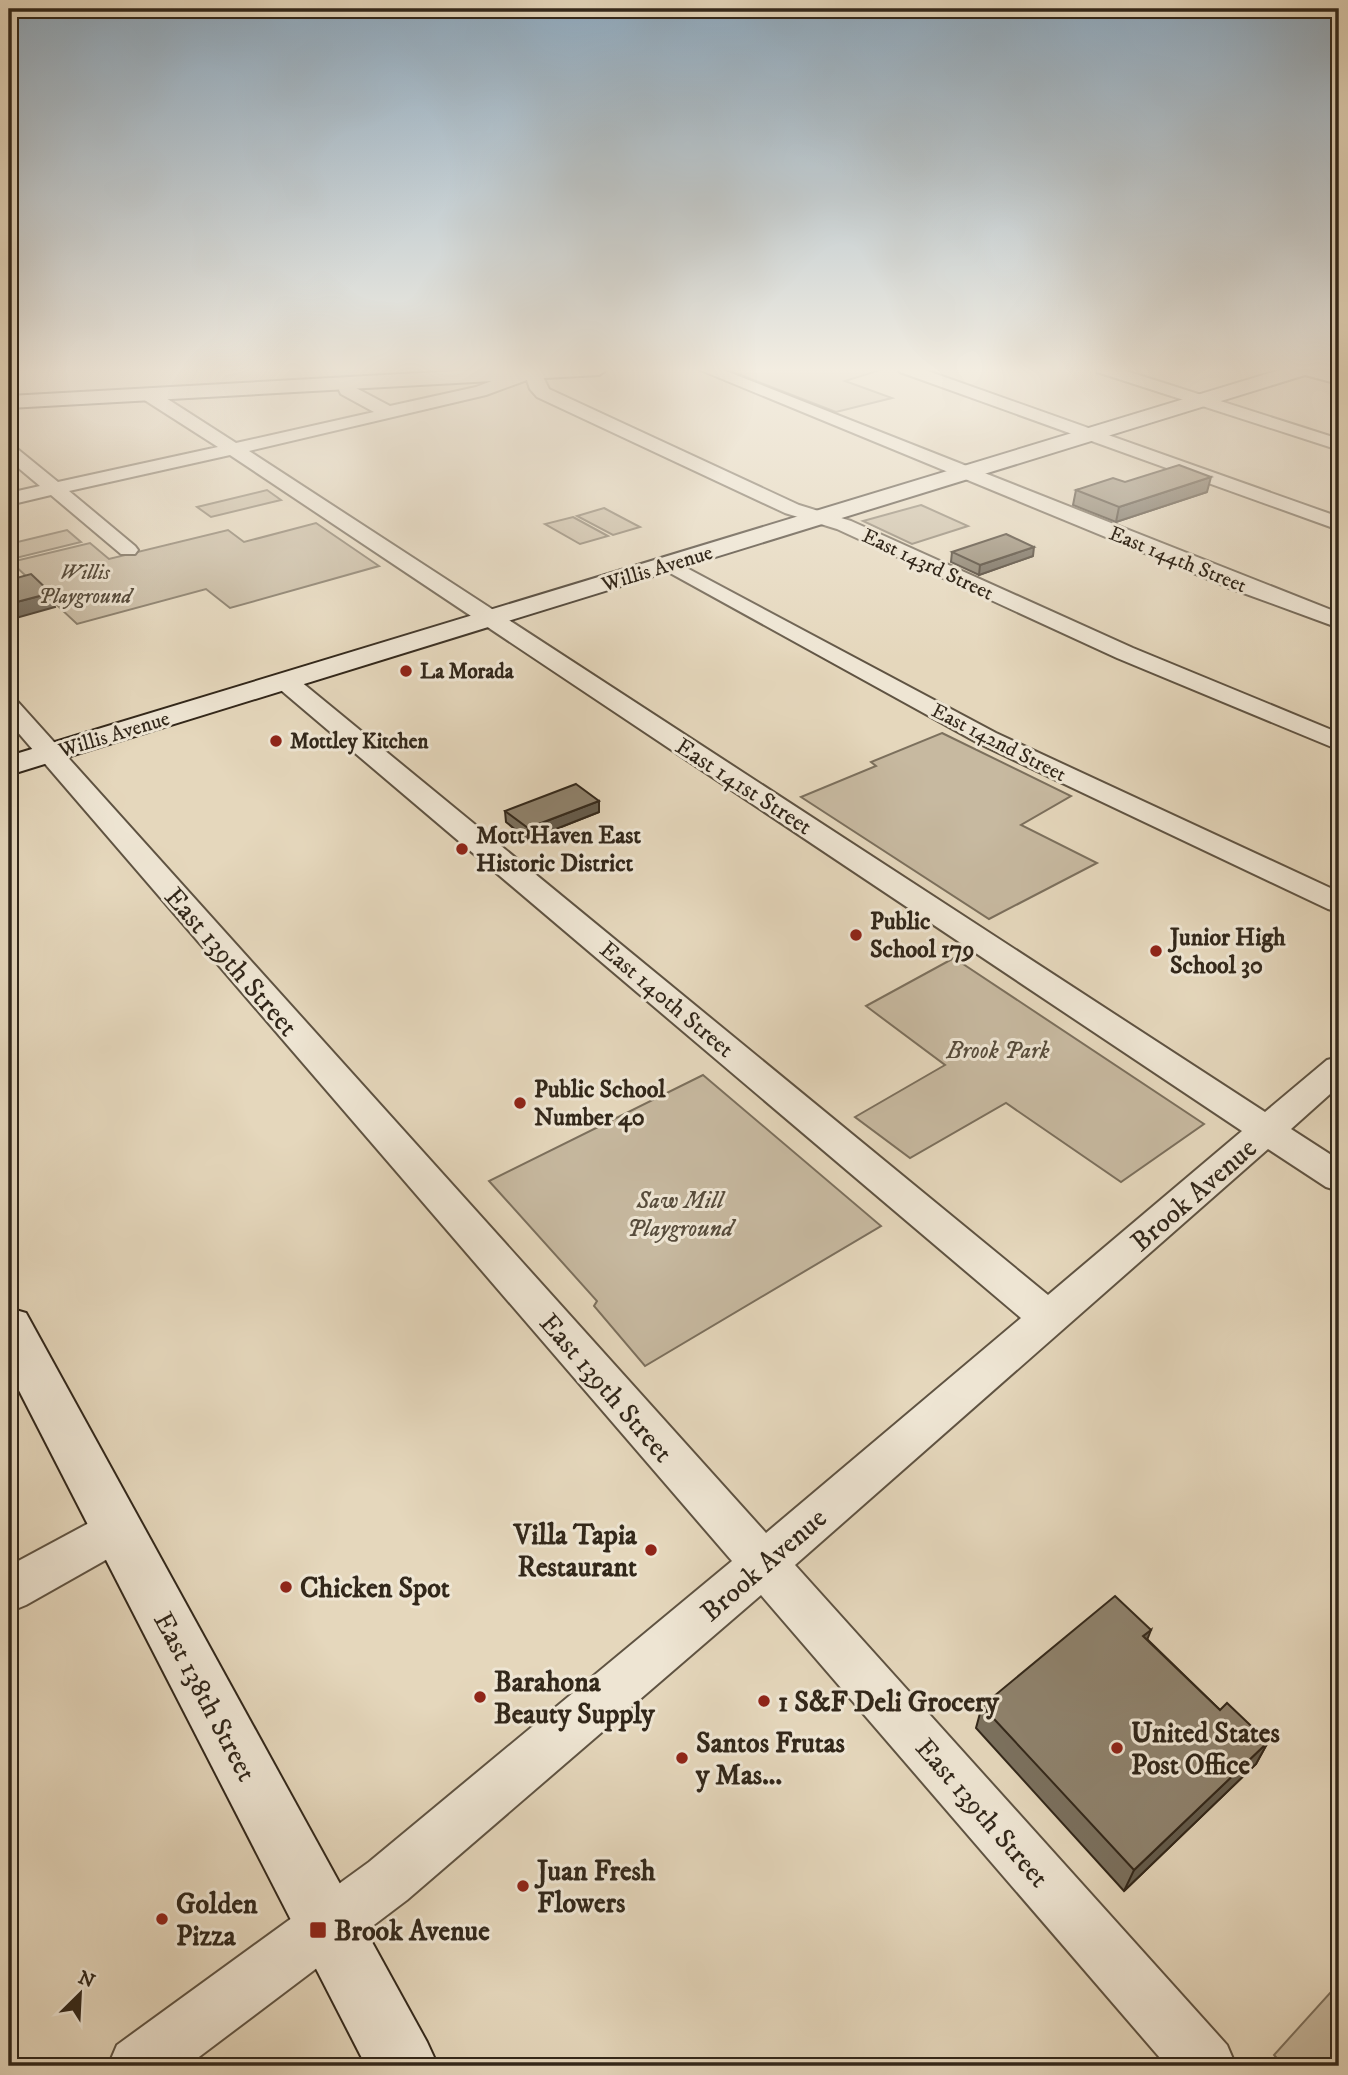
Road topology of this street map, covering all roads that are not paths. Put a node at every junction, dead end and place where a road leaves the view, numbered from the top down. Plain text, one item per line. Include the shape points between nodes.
1 (27, 466) edge
2 (158, 466) edge
3 (259, 466) edge
4 (708, 466) edge
5 (945, 466) edge
6 (992, 466) edge
7 (1174, 466) edge
8 (965, 474) junction
9 (54, 489) junction
10 (9, 499) edge
11 (820, 518) junction
12 (1339, 524) edge
13 (128, 550) dead end
14 (668, 564) junction
15 (491, 619) junction
16 (1339, 621) edge
17 (285, 681) junction
18 (9, 707) edge
19 (1339, 742) edge
20 (50, 754) junction
21 (9, 766) edge
22 (1339, 902) edge
23 (1339, 1068) edge
24 (1266, 1130) junction
25 (1339, 1178) edge
26 (1049, 1318) junction
27 (9, 1326) edge
28 (118, 1530) junction
29 (764, 1563) junction
30 (9, 1590) edge
31 (329, 1927) junction
32 (138, 2066) edge
33 (403, 2066) edge
34 (1206, 2066) edge

1 - 9 street
2 - 9 street
3 - 15 street, East 141st Street
4 - 11 street, East 143rd Street via 792,509
5 - 8 street, East 144th Street
6 - 8 main road, Willis Avenue
7 - 12 street
8 - 11 main road, Willis Avenue
8 - 16 street, East 144th Street
9 - 10 street
9 - 13 street
11 - 14 main road, Willis Avenue
11 - 19 street, East 143rd Street via 1153,666
14 - 15 main road, Willis Avenue
14 - 22 street, East 142nd Street via 987,738
15 - 17 main road, Willis Avenue
15 - 24 street, East 141st Street
17 - 20 main road, Willis Avenue
17 - 26 street, East 140th Street
18 - 20 street, East 139th Street
20 - 21 main road, Willis Avenue
20 - 29 street, East 139th Street
23 - 24 street, Brook Avenue
24 - 25 street, East 141st Street
24 - 26 street, Brook Avenue
26 - 29 street, Brook Avenue
27 - 28 main road, East 138th Street
28 - 30 street
28 - 31 main road, East 138th Street
29 - 31 street, Brook Avenue
29 - 34 street, East 139th Street
31 - 32 street, Brook Avenue
31 - 33 main road, East 138th Street

